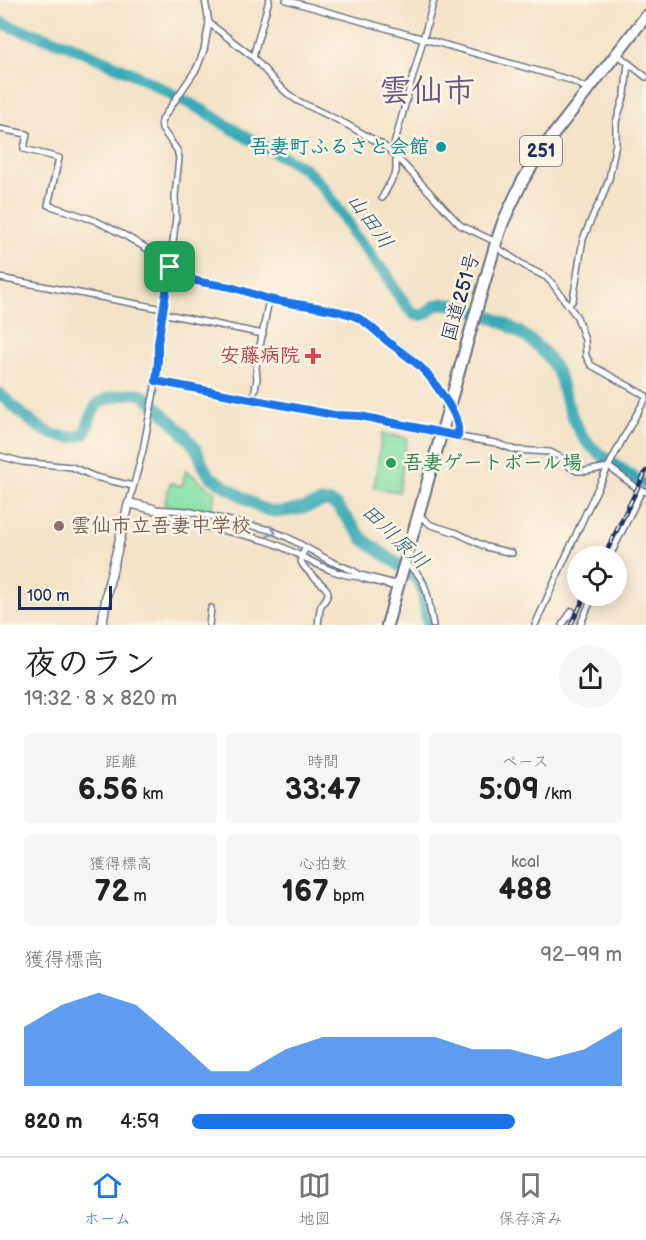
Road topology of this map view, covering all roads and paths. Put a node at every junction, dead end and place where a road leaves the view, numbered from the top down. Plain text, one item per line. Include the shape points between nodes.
1 (205, 0) edge
2 (268, 0) edge
3 (286, 0) edge
4 (434, 0) edge
5 (646, 16) edge
6 (209, 23) junction
7 (423, 39) junction
8 (616, 54) junction
9 (253, 57) junction
10 (627, 63) junction
11 (646, 77) edge
12 (588, 89) junction
13 (0, 129) edge
14 (394, 154) junction
15 (382, 198) dead end
16 (495, 244) junction
17 (170, 265) junction
18 (0, 278) edge
19 (269, 299) junction
20 (569, 305) junction
21 (163, 310) junction
22 (263, 334) junction
23 (156, 381) junction
24 (646, 397) edge
25 (253, 399) junction
26 (449, 405) junction
27 (441, 434) junction
28 (458, 436) junction
29 (0, 456) edge
30 (610, 465) junction
31 (133, 486) junction
32 (644, 491) edge
33 (129, 503) junction
34 (153, 509) junction
35 (418, 514) junction
36 (219, 519) junction
37 (217, 529) junction
38 (615, 546) edge
39 (306, 548) junction
40 (512, 553) dead end
41 (301, 557) junction
42 (403, 568) junction
43 (363, 577) junction
44 (398, 586) junction
45 (589, 606) edge
46 (210, 608) dead end
47 (572, 611) dead end
48 (102, 625) edge
49 (209, 625) edge
50 (318, 625) edge
51 (387, 625) edge
52 (433, 625) edge
53 (535, 625) edge
54 (562, 625) edge
55 (580, 625) edge

1 - 6 street
2 - 9 street
3 - 7 street
4 - 7 street
5 - 8 highway, 国道251号 / 251
6 - 9 street
6 - 17 street via 196,68 161,123 179,159
7 - 12 street via 570,80
7 - 14 street
8 - 10 street
8 - 12 highway, 国道251号 / 251
9 - 14 street via 298,101
10 - 11 street
10 - 20 street via 626,94 616,122 609,179 583,239
12 - 16 highway, 国道251号 / 251 via 522,182
13 - 17 street via 27,134 24,149 59,158 48,205 94,220
14 - 15 street via 396,172
14 - 16 street via 460,225
16 - 20 street via 546,277
16 - 26 highway, 国道251号 / 251
17 - 19 street via 188,279
17 - 21 street
18 - 21 street
19 - 22 street
19 - 26 street via 356,316 412,358
20 - 24 street via 582,329 591,365
21 - 22 street
21 - 23 street
22 - 25 street
23 - 25 street
23 - 31 street
24 - 30 street
25 - 27 street
26 - 27 highway, 国道251号 / 251
26 - 28 street via 457,420
27 - 28 street
27 - 35 highway, 国道251号 / 251
28 - 30 street via 515,450 550,452 577,471
29 - 31 street via 72,467
30 - 32 street
30 - 53 street
31 - 33 street
32 - 38 street
33 - 34 street
33 - 48 street
34 - 36 street
34 - 37 street
35 - 40 street via 431,525
35 - 42 highway, 国道251号 / 251
36 - 37 street
36 -> 39 street via 270,530
37 - 41 street via 267,541
39 - 41 street
39 - 43 street
41 - 43 street via 334,571
41 - 50 street via 328,591
42 - 44 highway, 国道251号 / 251
42 - 52 street via 409,566 421,578 428,592
43 - 44 street
44 - 51 highway, 国道251号 / 251
45 - 55 street
46 - 49 street
47 - 54 street

